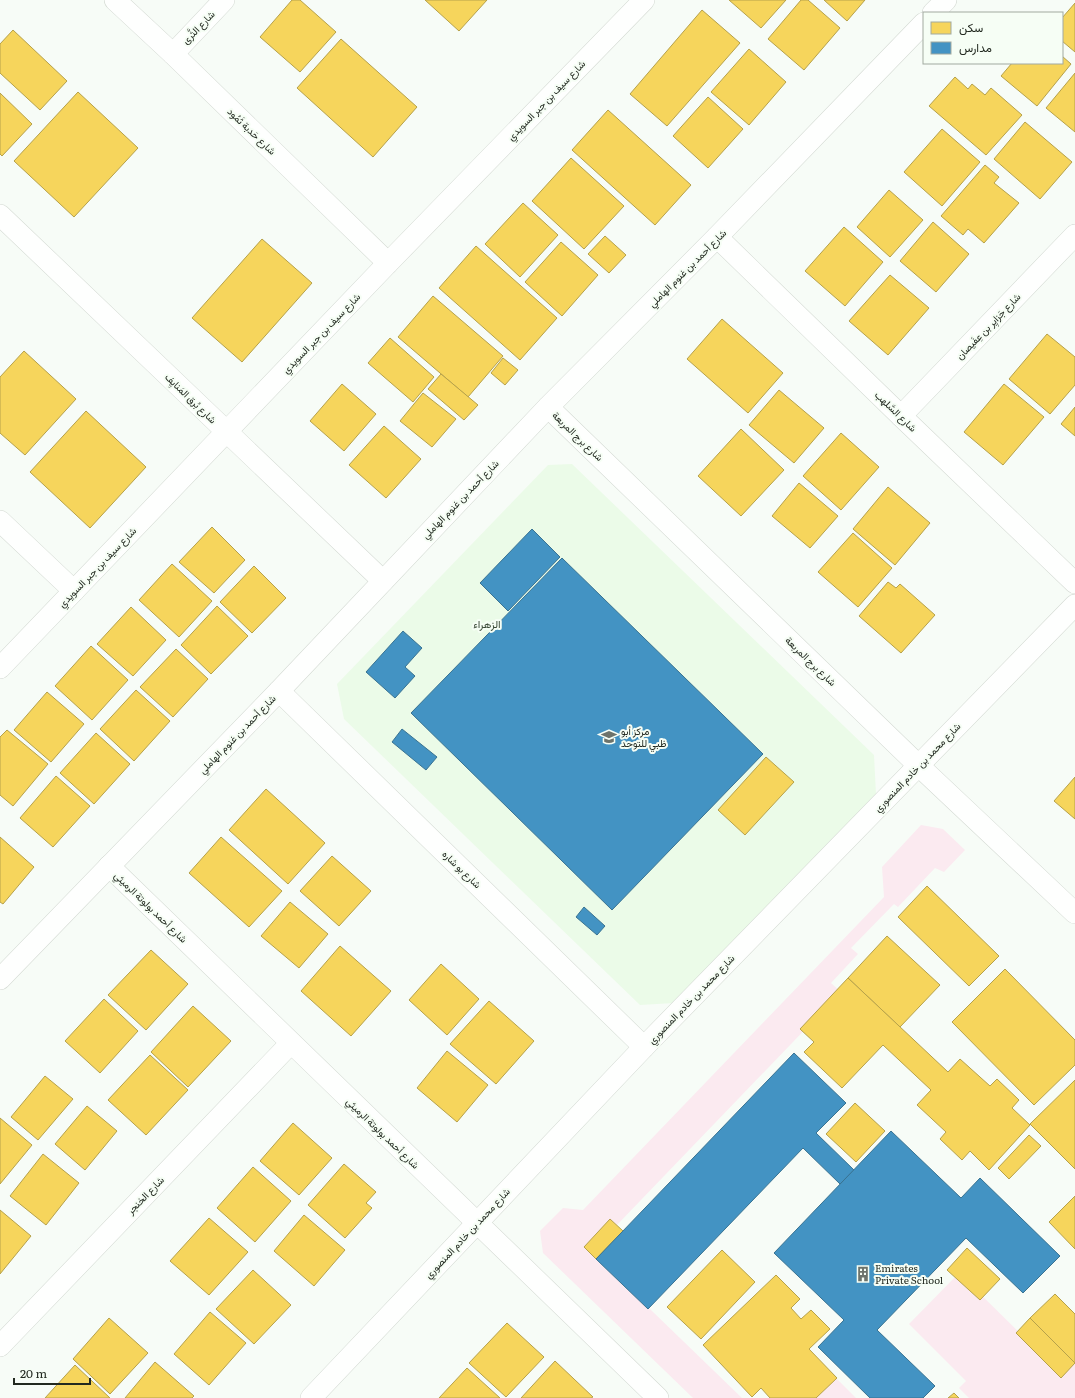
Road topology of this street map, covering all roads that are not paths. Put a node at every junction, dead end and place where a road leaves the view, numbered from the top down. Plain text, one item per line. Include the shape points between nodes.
1 (115, 0) edge
2 (224, 0) edge
3 (644, 0) edge
4 (946, 0) edge
5 (935, 12) edge
6 (923, 24) edge
7 (172, 54) junction
8 (0, 216) edge
9 (1075, 235) edge
10 (717, 237) junction
11 (388, 263) junction
12 (548, 407) junction
13 (901, 416) junction
14 (226, 432) junction
15 (0, 521) edge
16 (383, 581) junction
17 (1075, 583) edge
18 (74, 590) junction
19 (1075, 605) edge
20 (0, 668) edge
21 (279, 691) junction
22 (918, 765) junction
23 (109, 866) junction
24 (1075, 913) edge
25 (0, 979) edge
26 (291, 1044) junction
27 (644, 1047) junction
28 (477, 1223) junction
29 (0, 1346) edge
30 (311, 1398) edge
31 (658, 1398) edge

1 - 7 street, شارع حَدبة ثَمُود
2 - 7 street, شارع الثَّرى
3 - 11 street, شارع سيف بن جبر السويدي
4 - 5 street
6 - 10 street, شارع أحمد بن غنوم الهاملي
7 - 11 street, شارع حَدبة ثَمُود
8 - 14 street, شارع بُرق المَنايِف
9 - 13 street, شارع جَزايِر بن عِفَيصان
10 - 12 street, شارع أحمد بن غنوم الهاملي
10 - 13 street, شارع السَّلهب
11 - 14 street, شارع سيف بن جبر السويدي
12 - 16 street, شارع أحمد بن غنوم الهاملي
12 - 22 street, شارع برج المربعة
13 - 17 street, شارع السَّلهب
14 - 16 street, شارع بُرق المَنايِف
14 - 18 street, شارع سيف بن جبر السويدي
15 - 18 street
16 - 21 street, شارع أحمد بن غنوم الهاملي
18 - 20 street, شارع سيف بن جبر السويدي
19 - 22 street, شارع محمد بن خادم المنصوري
21 - 23 street, شارع أحمد بن غنوم الهاملي
21 - 27 street, شارع بو شاره
22 - 24 street, شارع برج المربعة
22 - 27 street, شارع محمد بن خادم المنصوري
23 - 25 street, شارع أحمد بن غنوم الهاملي
23 - 26 street, شارع أحمد بولوتة الرميثي
26 - 28 street, شارع أحمد بولوتة الرميثي
26 - 29 street, شارع الخنجر
27 - 28 street, شارع محمد بن خادم المنصوري
28 - 30 street, شارع محمد بن خادم المنصوري
28 - 31 street, شارع أحمد بولوتة الرميثي

